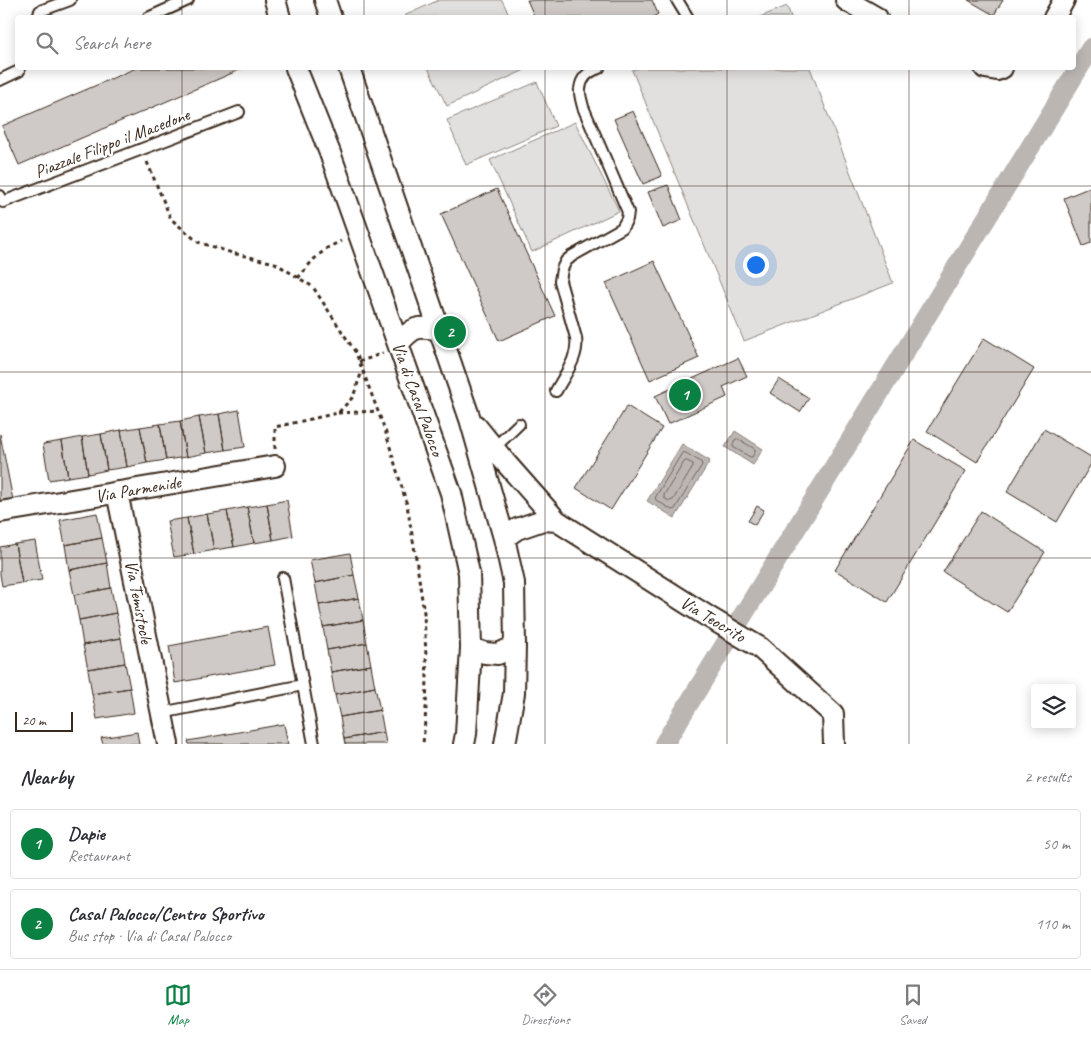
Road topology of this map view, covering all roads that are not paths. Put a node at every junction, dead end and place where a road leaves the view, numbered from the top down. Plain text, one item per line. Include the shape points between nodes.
1 (70, 0) edge
2 (188, 0) edge
3 (275, 0) edge
4 (325, 0) edge
5 (677, 0) edge
6 (846, 0) edge
7 (1064, 0) edge
8 (39, 15) edge
9 (155, 15) edge
10 (279, 15) edge
11 (330, 15) edge
12 (686, 15) edge
13 (872, 15) edge
14 (1056, 15) edge
15 (20, 70) edge
16 (297, 70) edge
17 (350, 70) edge
18 (593, 70) edge
19 (0, 80) edge
20 (239, 112) dead end
21 (0, 196) edge
22 (440, 330) junction
23 (398, 344) junction
24 (556, 391) dead end
25 (470, 419) junction
26 (519, 424) dead end
27 (494, 448) junction
28 (275, 466) road end
29 (117, 492) junction
30 (0, 512) edge
31 (557, 521) junction
32 (504, 538) junction
33 (284, 578) dead end
34 (515, 646) junction
35 (471, 648) junction
36 (303, 685) junction
37 (161, 713) junction
38 (168, 744) edge
39 (314, 744) edge
40 (464, 744) edge
41 (505, 744) edge
42 (834, 744) edge

1 - 8 lane via 40,11
2 - 9 lane
3 - 10 street
4 - 11 street
5 - 12 lane
6 - 13 street
7 - 14 street
15 - 19 lane
16 - 23 street, Via di Casal Palocco
17 - 22 street
18 - 24 lane via 585,77 580,89 583,107 628,212 622,228 572,256 562,269 560,281 578,347
20 - 21 lane, Piazzale Filippo il Macedone via 3,202
22 - 23 street via 424,326 409,331
22 - 25 street
23 - 35 street, Via di Casal Palocco via 451,493 469,573
25 - 27 street, Via Teocrito
25 - 32 street
26 - 27 lane
27 - 31 street, Via Teocrito
28 - 29 street, Via Parmenide
29 - 30 street, Via Parmenide
29 - 37 street, Via Temistocle
31 - 32 street via 543,520 517,529
31 - 42 street, Via Teocrito via 759,647 833,714
32 - 34 street via 514,583
33 - 36 lane
34 - 35 street via 498,654
34 - 41 street via 514,692
35 - 40 street, Via di Casal Palocco
36 - 37 lane
36 - 39 lane
37 - 38 street, Via Temistocle

